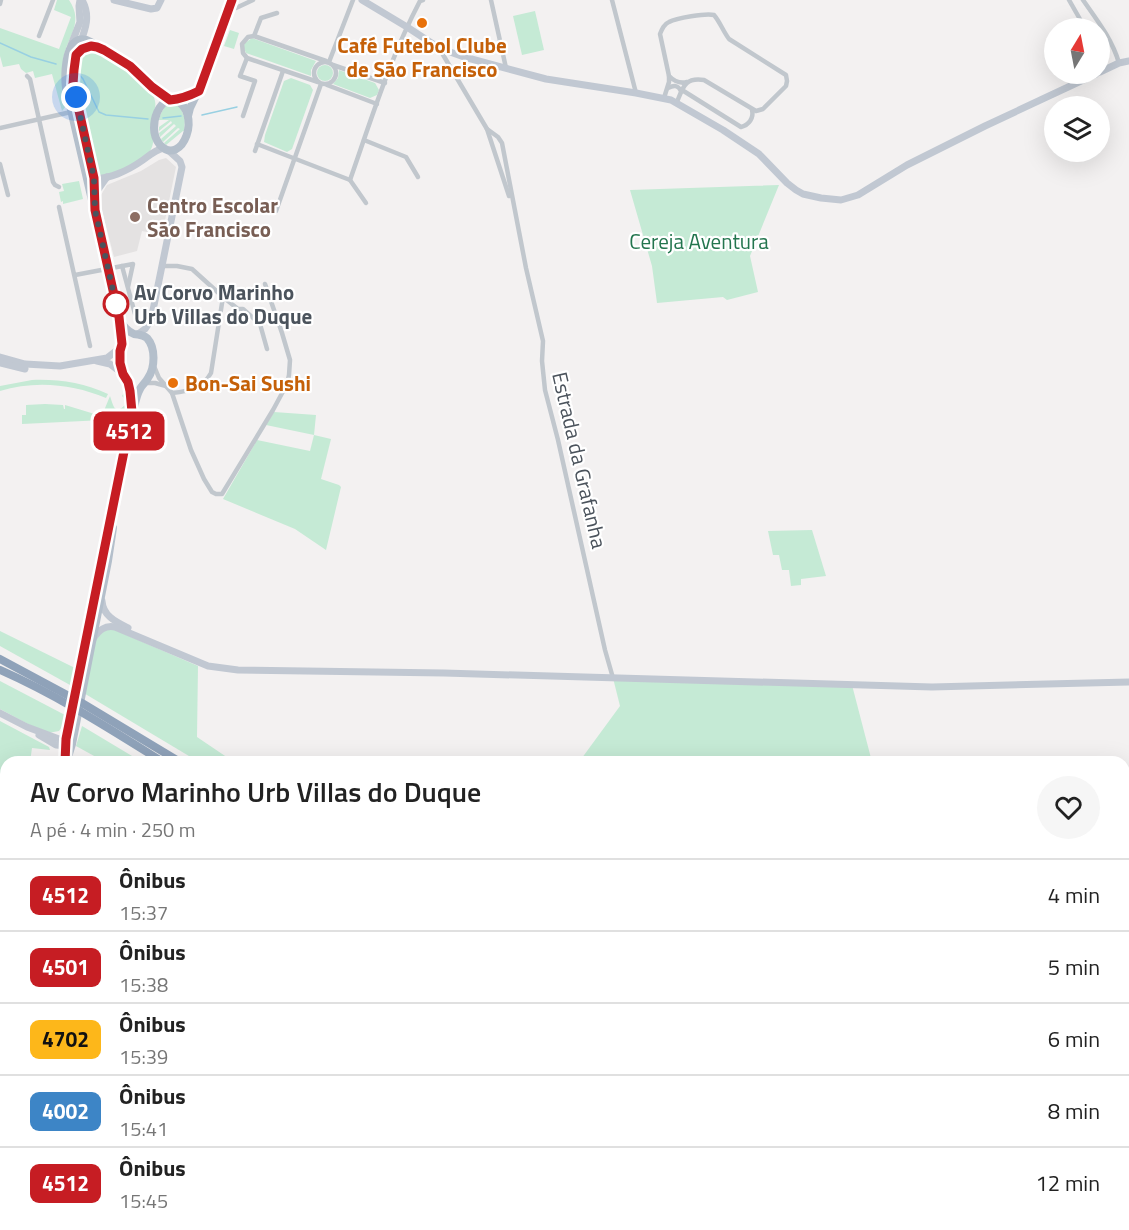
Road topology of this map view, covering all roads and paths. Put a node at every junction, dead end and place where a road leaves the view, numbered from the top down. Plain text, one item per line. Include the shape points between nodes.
1 (53, 0) edge
2 (74, 0) edge
3 (81, 0) edge
4 (114, 0) edge
5 (161, 0) edge
6 (232, 0) edge
7 (253, 0) edge
8 (352, 0) edge
9 (362, 0) edge
10 (423, 0) edge
11 (491, 0) edge
12 (612, 0) edge
13 (1069, 0) edge
14 (1083, 0) edge
15 (85, 6) edge
16 (236, 8) dead end
17 (277, 13) dead end
18 (1079, 18) edge
19 (83, 24) junction
20 (407, 27) junction
21 (39, 36) dead end
22 (254, 36) junction
23 (81, 40) junction
24 (71, 45) junction
25 (93, 45) junction
26 (439, 48) junction
27 (76, 55) junction
28 (247, 58) junction
29 (1129, 61) edge
30 (329, 63) junction
31 (1119, 63) junction
32 (1110, 67) edge
33 (506, 68) junction
34 (283, 71) junction
35 (27, 76) dead end
36 (669, 76) junction
37 (687, 82) junction
38 (321, 83) junction
39 (385, 83) junction
40 (1075, 84) edge
41 (152, 87) junction
42 (668, 88) junction
43 (199, 91) junction
44 (682, 91) junction
45 (636, 93) junction
46 (664, 98) junction
47 (172, 99) junction
48 (677, 102) junction
49 (77, 103) junction
50 (377, 104) junction
51 (158, 110) junction
52 (752, 110) junction
53 (71, 112) junction
54 (243, 116) dead end
55 (188, 118) junction
56 (39, 119) junction
57 (0, 128) edge
58 (487, 129) junction
59 (84, 133) junction
60 (364, 140) junction
61 (257, 144) junction
62 (166, 149) junction
63 (255, 151) dead end
64 (294, 159) junction
65 (0, 164) edge
66 (85, 174) junction
67 (107, 177) junction
68 (418, 177) dead end
69 (94, 178) junction
70 (350, 180) junction
71 (59, 187) dead end
72 (8, 195) dead end
73 (366, 203) dead end
74 (95, 206) junction
75 (59, 207) dead end
76 (276, 211) dead end
77 (514, 212) junction
78 (123, 266) junction
79 (162, 266) junction
80 (108, 268) junction
81 (75, 275) junction
82 (265, 284) dead end
83 (128, 287) junction
84 (223, 297) junction
85 (135, 314) dead end
86 (119, 317) junction
87 (136, 334) junction
88 (90, 346) dead end
89 (122, 346) junction
90 (267, 349) dead end
91 (0, 357) edge
92 (91, 361) junction
93 (0, 363) edge
94 (153, 363) junction
95 (51, 366) junction
96 (125, 378) junction
97 (144, 383) junction
98 (166, 386) junction
99 (172, 393) junction
100 (132, 412) junction
101 (119, 479) junction
102 (102, 559) junction
103 (102, 595) junction
104 (98, 616) junction
105 (113, 619) junction
106 (89, 626) junction
107 (116, 627) junction
108 (93, 639) junction
109 (156, 644) junction
110 (0, 659) edge
111 (0, 670) edge
112 (613, 678) junction
113 (1129, 682) edge
114 (58, 695) junction
115 (0, 713) edge
116 (94, 715) junction
117 (70, 719) junction
118 (27, 727) junction
119 (48, 735) junction
120 (68, 746) junction
121 (66, 756) edge
122 (154, 756) edge
123 (169, 756) edge

1 - 21 street
2 - 15 street
3 - 15 street via 79,6
4 - 5 street via 151,9 157,8
6 - 43 main road
7 - 16 street
8 - 30 street
9 - 20 street
10 - 20 street
11 - 33 street
12 - 45 street
13 - 18 street
14 - 31 street via 1107,34
15 - 19 street
17 - 22 street via 261,18
19 - 23 street
19 - 24 street
19 - 25 street
20 - 26 street
20 - 39 street
22 - 28 street via 242,44
22 - 30 street
23 - 24 main road
23 - 25 main road
23 - 27 street
24 - 53 main road via 65,78
25 - 27 main road
25 - 41 main road via 130,66
26 - 33 street
26 - 58 street, Estrada da Grafanha
27 - 49 main road via 73,84
28 - 34 street
28 - 54 street via 240,76 255,81
29 - 31 street
30 - 38 street via 336,75 332,82
30 - 38 street via 319,63 314,69 314,76
30 - 39 street
31 - 32 street
33 - 45 street via 546,79
34 - 38 street
34 - 61 street
35 - 56 street
36 - 37 street
36 - 42 street
36 - 52 street via 662,28 668,22 714,15 729,39 786,75 786,86 763,109
37 - 44 street
37 - 52 street via 704,80
38 - 50 street
38 - 64 street
39 - 50 street
40 - 48 street via 907,165 858,195 841,200 796,190 759,154
41 - 47 main road
41 - 51 main road
42 - 44 street via 676,86
42 - 46 street
43 - 47 main road
43 - 55 main road
44 - 48 street
44 - 52 street via 741,127 753,117
45 - 46 street
46 - 48 street
47 - 51 main road
47 - 55 main road via 183,105
49 - 53 street
49 - 59 main road
50 - 60 street
51 - 62 main road via 154,131 158,143
53 - 56 street
53 - 59 street
53 - 66 main road
55 - 62 main road via 182,146
56 - 57 street
56 - 71 street via 53,182
58 - 77 street, Estrada da Grafanha
58 - 77 street, Estrada da Grafanha via 502,143
59 - 69 main road
60 - 68 street via 406,157
60 - 70 street
61 - 63 street
61 - 64 street
62 - 67 street via 158,149 139,163
62 - 79 street via 182,167
64 - 70 street
64 - 76 street
65 - 72 street
66 - 69 street
66 - 74 main road
67 - 69 street
67 - 74 street via 97,191
69 - 74 main road
70 - 73 street
74 - 80 main road
75 - 81 street
77 - 112 street, Estrada da Grafanha via 543,341 545,390
78 - 80 street
78 - 83 street
78 - 83 street via 133,264
79 - 84 street via 192,269
79 - 87 street via 151,320 145,330
80 - 81 street
80 - 86 main road
81 - 88 street
82 - 99 street via 290,360 289,375 273,410 222,494 212,492 204,479
83 - 85 street
84 - 90 street via 260,324
84 - 99 street via 211,373 194,390
86 - 87 main road via 123,326
86 - 89 main road
87 - 89 main road via 127,337
87 - 94 main road via 149,341
89 - 92 street via 107,358
89 - 96 main road via 120,358
91 - 95 street
92 - 95 street
92 - 96 street via 110,364
93 - 95 street via 32,369
94 - 97 main road
94 - 98 street
96 - 97 main road via 135,385
96 - 100 main road
97 - 98 street
97 - 100 main road
98 - 99 street
100 - 101 main road
101 - 102 main road
101 - 103 main road
102 - 104 street
102 - 106 main road
103 - 104 main road
103 - 105 street via 102,608
104 - 105 street
104 - 106 street
104 - 107 street via 105,624
104 - 108 main road
105 - 109 street
106 - 117 main road
107 - 108 street via 102,629
107 - 109 street
108 - 120 main road
109 - 112 street via 201,664 224,669
110 - 114 highway
111 - 114 highway
112 - 113 street via 932,687
114 - 116 highway
115 - 118 street
116 - 122 highway
116 - 123 highway
117 - 119 street via 62,733
117 - 120 main road
118 - 119 street
118 - 120 street via 56,746
119 - 120 street
120 - 121 main road

